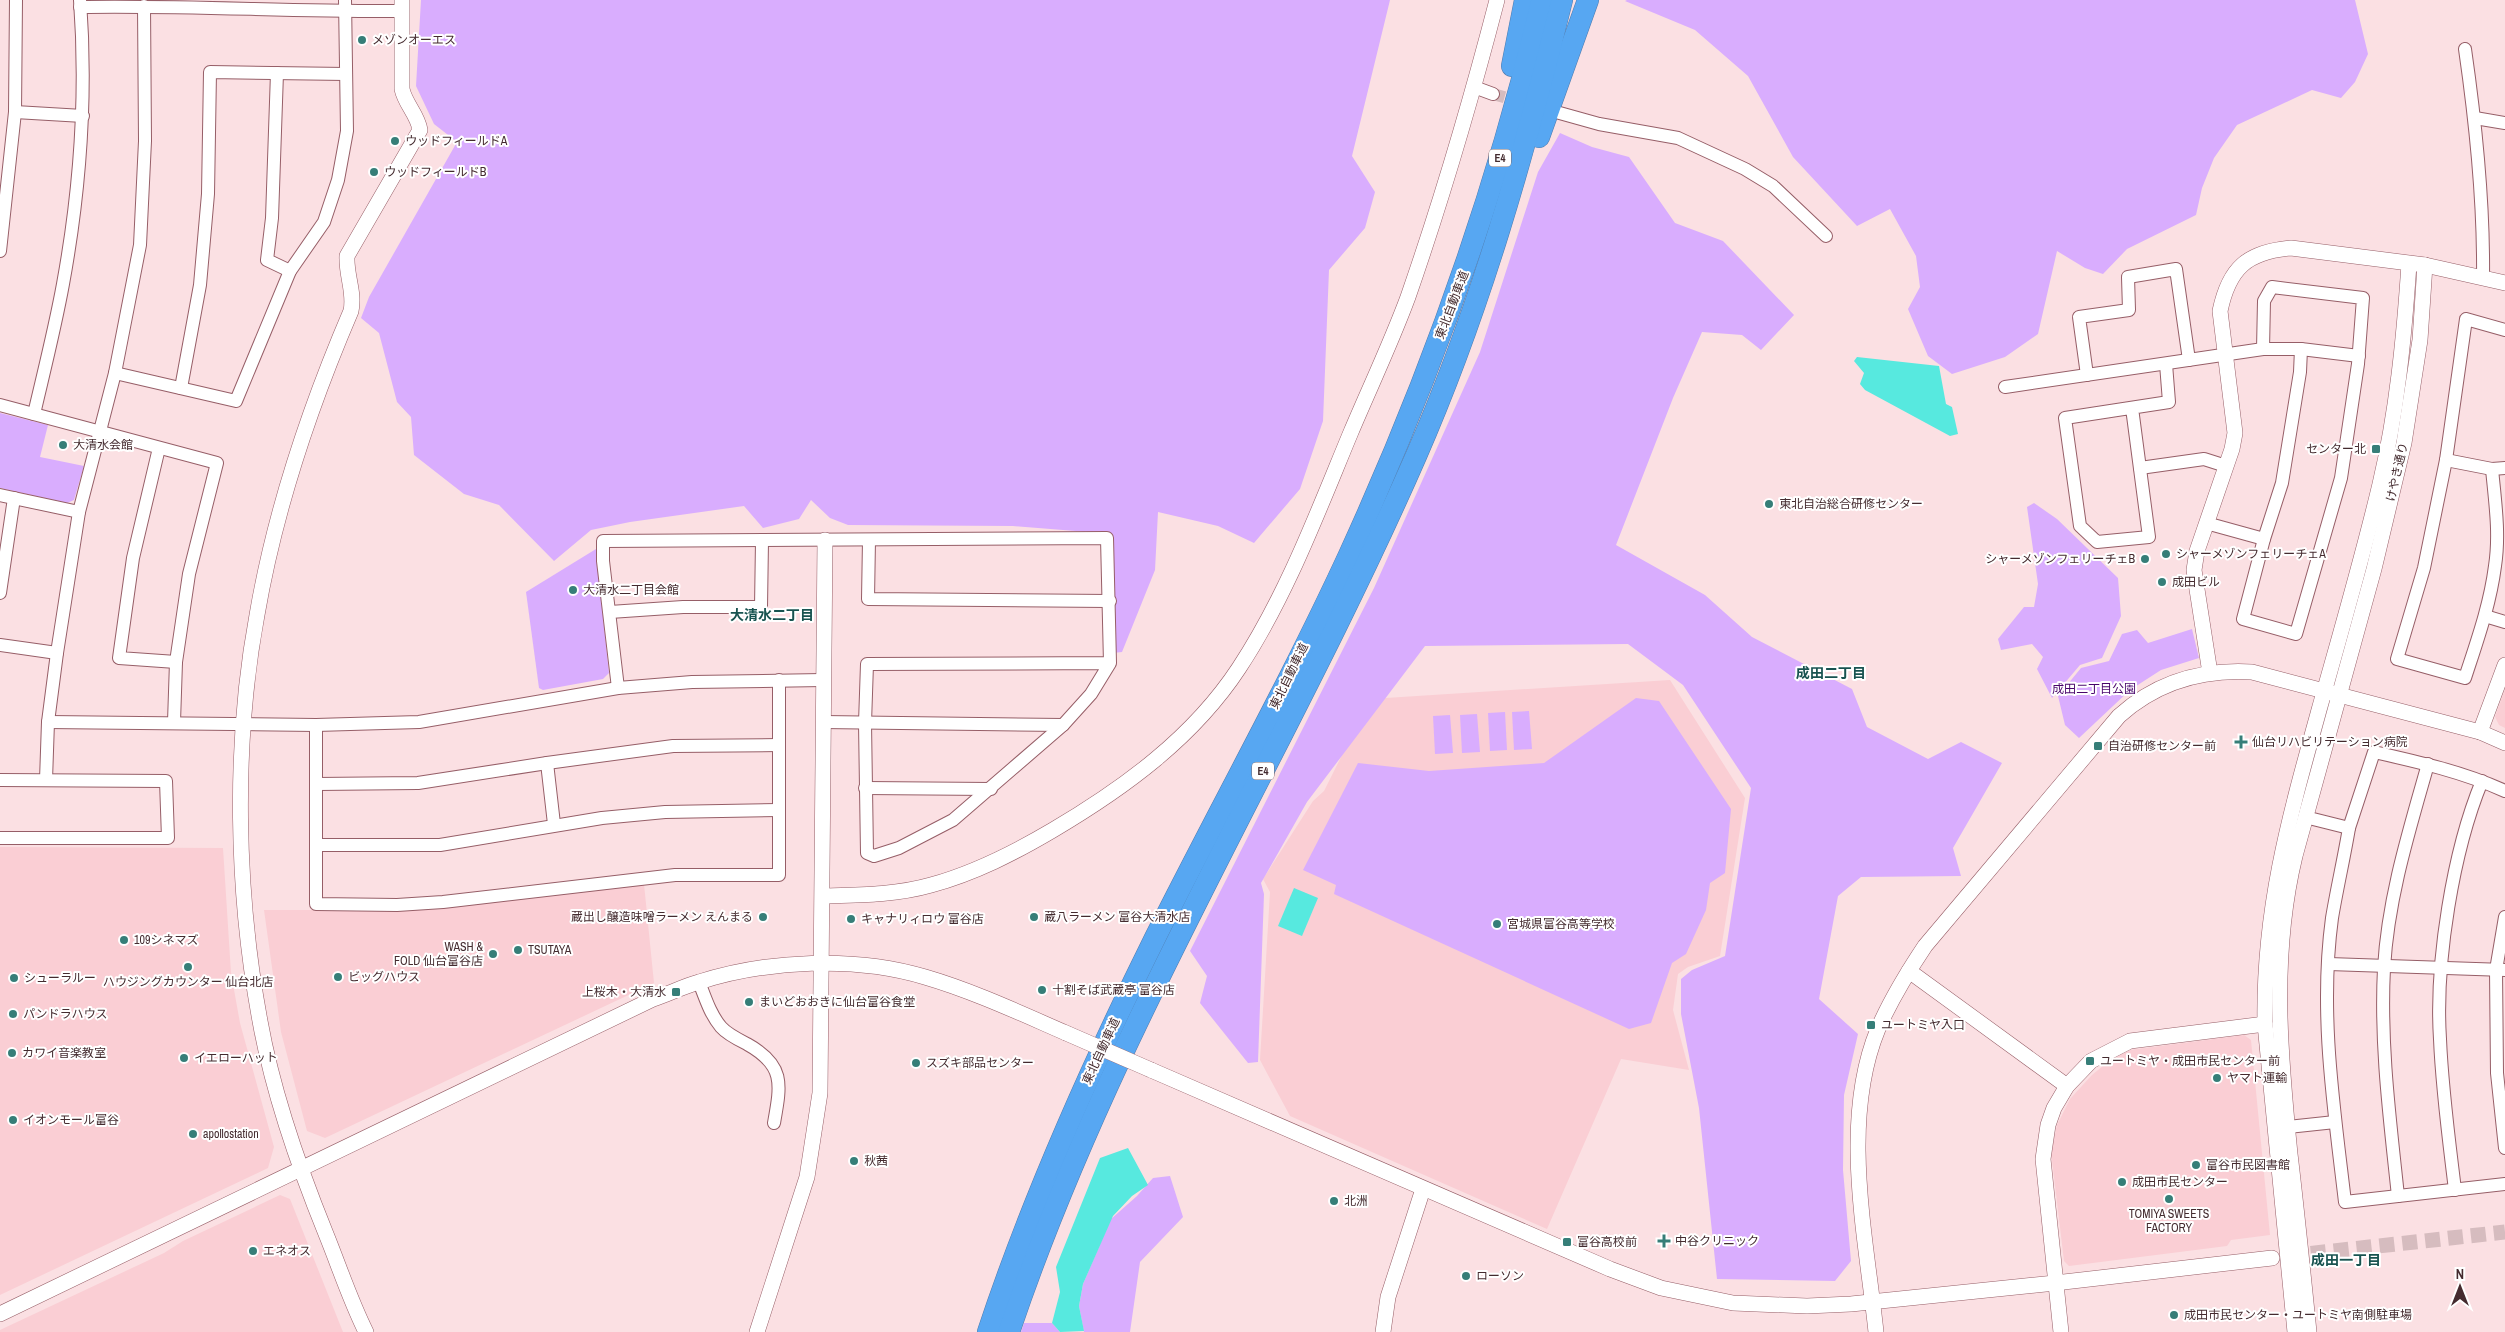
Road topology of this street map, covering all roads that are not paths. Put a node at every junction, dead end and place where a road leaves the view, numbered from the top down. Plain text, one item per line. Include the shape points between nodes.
1 (16, 0) edge
2 (1497, 0) edge
3 (1525, 0) edge
4 (1542, 0) edge
5 (1562, 0) edge
6 (1588, 0) edge
7 (80, 3) edge
8 (144, 6) junction
9 (345, 6) edge
10 (402, 6) edge
11 (2465, 49) dead end
12 (277, 73) junction
13 (346, 74) junction
14 (1474, 87) junction
15 (1493, 94) tunnel mouth
16 (15, 112) junction
17 (1556, 112) dead end
18 (83, 116) junction
19 (2475, 118) junction
20 (2505, 123) edge
21 (1507, 206) junction
22 (1826, 236) dead end
23 (0, 251) edge
24 (2409, 264) junction
25 (2425, 265) junction
26 (290, 271) junction
27 (2483, 278) junction
28 (2505, 283) edge
29 (1449, 313) junction
30 (2505, 330) edge
31 (2301, 349) junction
32 (2263, 350) junction
33 (2226, 355) junction
34 (2359, 356) junction
35 (2189, 360) junction
36 (2166, 364) junction
37 (115, 373) junction
38 (2087, 375) junction
39 (2005, 387) dead end
40 (181, 388) junction
41 (0, 405) edge
42 (2132, 408) junction
43 (34, 414) junction
44 (101, 432) junction
45 (159, 448) junction
46 (2446, 460) junction
47 (2226, 466) junction
48 (2140, 468) junction
49 (2499, 468) edge
50 (0, 495) edge
51 (14, 498) junction
52 (79, 512) junction
53 (2206, 523) junction
54 (2264, 539) junction
55 (825, 540) junction
56 (868, 540) junction
57 (762, 541) junction
58 (0, 594) edge
59 (1110, 601) junction
60 (610, 612) junction
61 (2486, 616) junction
62 (2505, 622) edge
63 (0, 645) edge
64 (56, 653) junction
65 (176, 662) junction
66 (1110, 664) junction
67 (2505, 665) edge
68 (2210, 673) junction
69 (779, 680) junction
70 (823, 680) junction
71 (618, 688) junction
72 (2332, 692) junction
73 (48, 722) junction
74 (174, 722) junction
75 (823, 722) junction
76 (244, 723) junction
77 (865, 723) junction
78 (316, 725) junction
79 (1063, 725) junction
80 (2480, 732) junction
81 (2505, 743) edge
82 (779, 745) junction
83 (547, 763) junction
84 (2428, 764) junction
85 (0, 780) edge
86 (46, 780) junction
87 (2482, 781) junction
88 (317, 784) junction
89 (865, 788) junction
90 (991, 789) junction
91 (2505, 791) edge
92 (778, 810) junction
93 (2306, 817) junction
94 (554, 824) junction
95 (2349, 828) junction
96 (0, 838) edge
97 (317, 845) junction
98 (823, 896) junction
99 (2505, 917) edge
100 (823, 964) junction
101 (2329, 964) junction
102 (2384, 967) junction
103 (2441, 968) junction
104 (1909, 970) junction
105 (2500, 970) edge
106 (699, 982) junction
107 (2265, 1024) junction
108 (2500, 1034) edge
109 (2067, 1086) junction
110 (2335, 1122) junction
111 (774, 1123) dead end
112 (2288, 1127) junction
113 (2505, 1148) edge
114 (300, 1169) junction
115 (2505, 1184) edge
116 (1423, 1189) junction
117 (2455, 1190) junction
118 (2398, 1196) junction
119 (2272, 1258) tunnel mouth
120 (2055, 1283) junction
121 (1873, 1301) junction
122 (0, 1314) edge
123 (366, 1332) edge
124 (758, 1332) edge
125 (988, 1332) edge
126 (1009, 1332) edge
127 (1383, 1332) edge
128 (1876, 1332) edge
129 (2061, 1332) edge
130 (2295, 1332) edge
131 (2310, 1332) edge

1 - 16 street
2 - 14 street
3 - 29 highway via 1487,174
4 - 29 highway, 東北自動車道 / E4 via 1529,58 1490,190
5 - 21 highway, 東北自動車道 / E4
6 - 21 highway via 1536,146
7 - 8 street
7 - 18 street
8 - 9 street
8 - 37 street via 144,195 140,245
9 - 10 street
9 - 13 street
10 - 76 street via 403,97 420,130 347,256 346,269 353,299 351,312 315,402 278,521 256,618
11 - 19 street
12 - 13 street
12 - 26 street via 272,218 267,260
12 - 40 street via 210,72 208,194 200,285
13 - 26 street via 347,131 338,180 324,222
14 - 15 street
14 - 98 street via 1399,318 1274,607 1217,698 1130,781 993,864 910,890
16 - 18 street
16 - 23 street
17 - 22 street via 1600,124 1678,138 1745,169 1773,186
18 - 43 street via 63,284
19 - 20 street
19 - 27 street via 2483,226
21 - 126 highway, 東北自動車道 / E4 via 1467,326 1416,455 1365,567 1110,1080 1058,1203
24 - 25 street
24 - 33 street via 2291,248 2248,259 2232,274 2224,292 2220,311
24 - 72 street via 2405,330 2390,434
25 - 27 street
25 - 72 street, けやき通り via 2417,368 2404,443 2374,569 2344,674
26 - 40 street via 236,401
27 - 28 street
29 - 125 highway, 東北自動車道 / E4 via 1402,434 1348,557 1091,1070 1038,1194
30 - 46 street via 2466,319
31 - 32 street
31 - 34 street
31 - 54 street via 2282,482
32 - 33 street
32 - 34 street via 2264,302 2272,287 2363,298
33 - 35 street
33 - 47 street via 2235,433
34 - 54 street via 2342,478 2296,634 2244,619
35 - 36 street
35 - 38 street via 2176,269 2128,277 2129,310 2079,318
36 - 38 street
36 - 42 street via 2169,402
37 - 40 street
37 - 44 street
38 - 39 street
41 - 43 street
42 - 48 street
42 - 48 street via 2065,418 2080,526 2097,542 2149,537
43 - 44 street
44 - 45 street
44 - 52 street
45 - 65 street via 217,463 189,574
45 - 65 street via 133,558 118,658
46 - 49 street
46 - 61 street via 2424,568 2397,659 2464,678
47 - 48 street via 2204,459
47 - 53 street
49 - 61 street via 2496,565
50 - 51 street
51 - 52 street
51 - 58 street
52 - 64 street
53 - 54 street
53 - 68 street via 2194,570
55 - 56 street
55 - 57 street
55 - 70 street
56 - 59 street via 868,599
56 - 59 street via 1107,538
57 - 60 street via 761,607 683,607
57 - 60 street via 604,541 603,561
59 - 66 street
60 - 71 street
61 - 62 street
63 - 64 street
64 - 73 street
65 - 74 street
66 - 77 street via 867,664
66 - 79 street via 1091,694
67 - 80 street
68 - 72 street via 2252,672
68 - 104 street via 2184,678 2160,688 2119,716 1925,946
69 - 70 street
69 - 71 street
69 - 82 street
70 - 75 street
71 - 78 street via 419,722
72 - 80 street
72 - 93 street
72 - 107 street via 2291,808 2275,882 2264,976
73 - 74 street
73 - 86 street
74 - 76 street
75 - 77 street
75 - 98 street
76 - 78 street
76 - 114 street via 241,817 250,956 260,1023
77 - 79 street
77 - 89 street
78 - 88 street
79 - 90 street
80 - 81 street
82 - 83 street via 673,746
82 - 92 street
83 - 88 street via 403,785
83 - 94 street
84 - 87 street
84 - 95 street via 2374,752
84 - 102 street via 2401,859
85 - 86 street
86 - 96 street via 166,781 168,838
87 - 91 street
87 - 103 street via 2454,876
88 - 97 street
89 - 90 street
89 - 90 street via 867,854 874,856 930,834
92 - 94 street via 665,812
92 - 97 street via 779,875 674,875 443,902 316,904
93 - 95 street
93 - 112 street via 2286,894 2280,953 2280,1022
94 - 97 street via 440,845
95 - 101 street via 2332,919
98 - 100 street
99 - 105 street
100 - 106 street via 760,968
100 - 116 street, bridge via 890,969 923,976 992,1001
100 - 124 street via 820,1093 814,1142 807,1176
101 - 102 street
101 - 110 street via 2328,1059
102 - 103 street
102 - 118 street via 2384,1074
103 - 105 street
103 - 117 street via 2440,1037
104 - 109 street
104 - 121 street via 1878,1030 1861,1094 1859,1171
105 - 108 street
106 - 111 street via 710,1010 722,1028 762,1053 773,1064 779,1079
106 - 114 street via 653,1000
107 - 109 street via 2130,1041 2091,1061
107 - 130 street
108 - 113 street via 2497,1073
109 - 120 street via 2054,1108 2044,1142
110 - 112 street
110 - 118 street via 2345,1202
112 - 131 street
114 - 122 street
114 - 123 street
115 - 117 street
116 - 121 street via 1661,1288 1733,1303 1768,1306
116 - 127 street via 1388,1297
117 - 118 street
119 - 120 street
120 - 121 street
120 - 129 street
121 - 128 street

